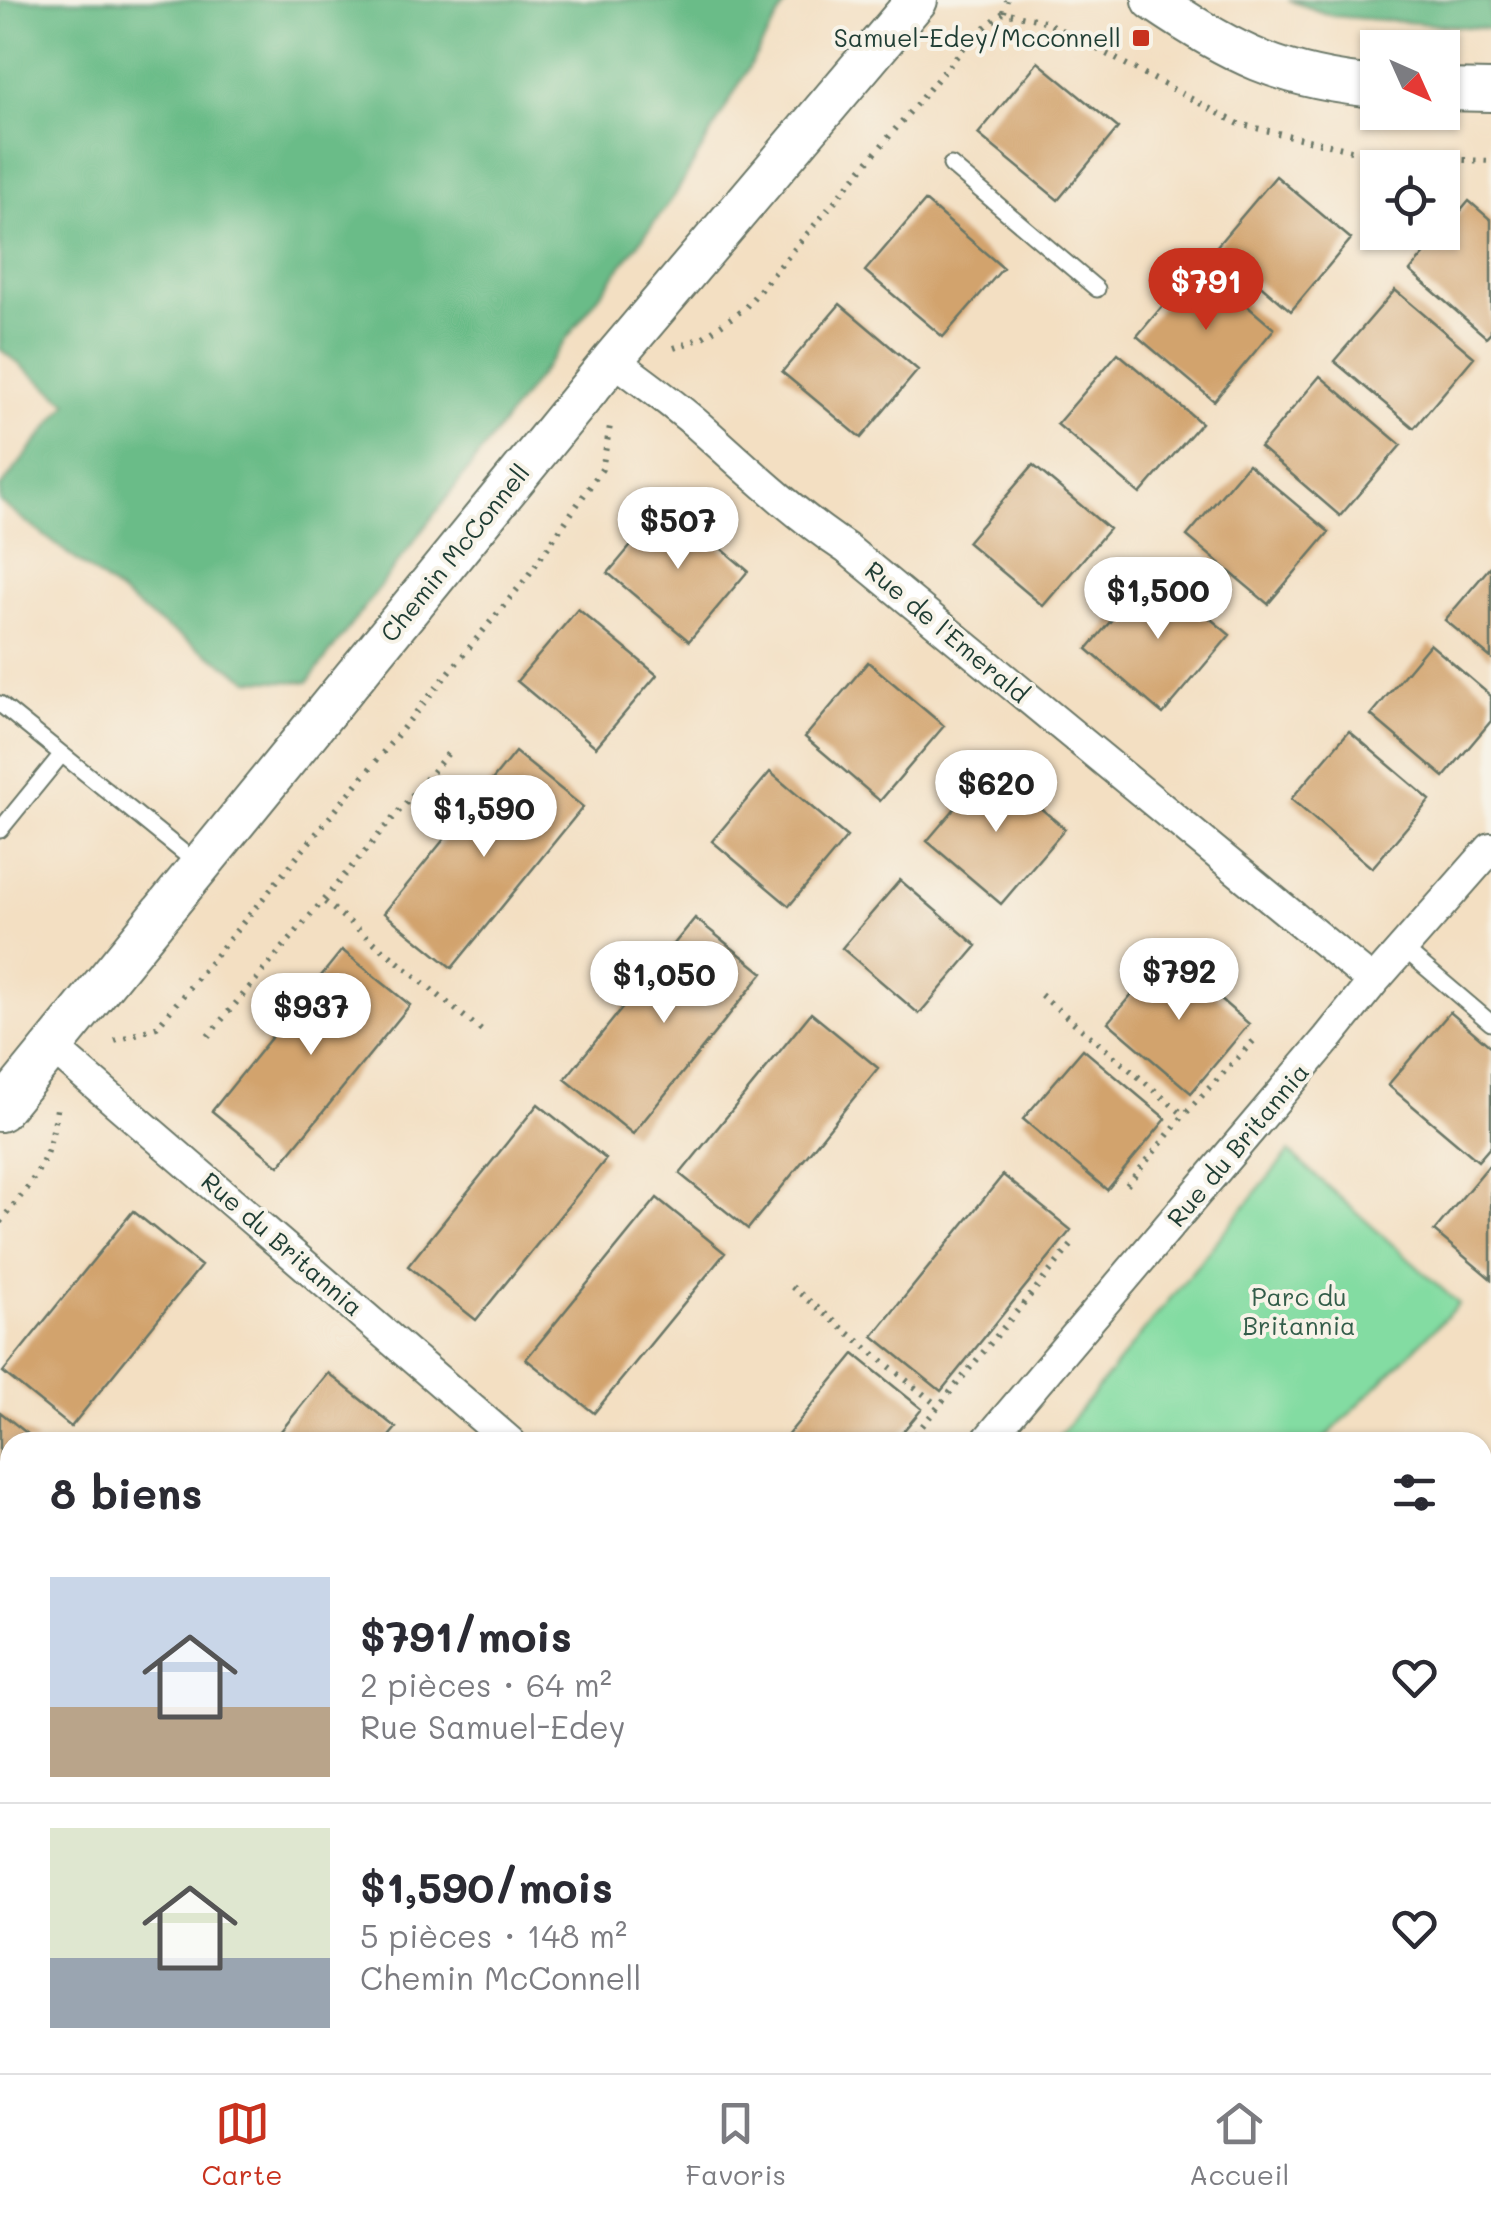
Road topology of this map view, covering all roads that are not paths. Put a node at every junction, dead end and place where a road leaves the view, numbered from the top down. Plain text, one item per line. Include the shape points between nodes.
1 (917, 0) edge
2 (1154, 0) edge
3 (1360, 85) edge
4 (1460, 90) edge
5 (1491, 91) edge
6 (951, 165) dead end
7 (1096, 288) dead end
8 (628, 370) junction
9 (0, 704) edge
10 (62, 754) junction
11 (0, 830) edge
12 (1491, 848) edge
13 (200, 866) junction
14 (1404, 948) junction
15 (1373, 982) junction
16 (1491, 1023) edge
17 (52, 1048) junction
18 (0, 1111) edge
19 (498, 1432) edge
20 (994, 1432) edge

1 - 8 street, Chemin McConnell
2 - 3 street via 1246,56 1293,74
4 - 5 street
6 - 7 lane
8 - 13 street, Chemin McConnell
8 - 15 street, Rue de l'Emerald
9 - 10 lane
10 - 11 lane
10 - 13 lane
12 - 14 street, Rue du Britannia
13 - 17 street, Chemin McConnell
14 - 15 street, Rue du Britannia
14 - 16 lane
15 - 20 street, Rue du Britannia
17 - 18 street, Chemin McConnell
17 - 19 street, Rue du Britannia

